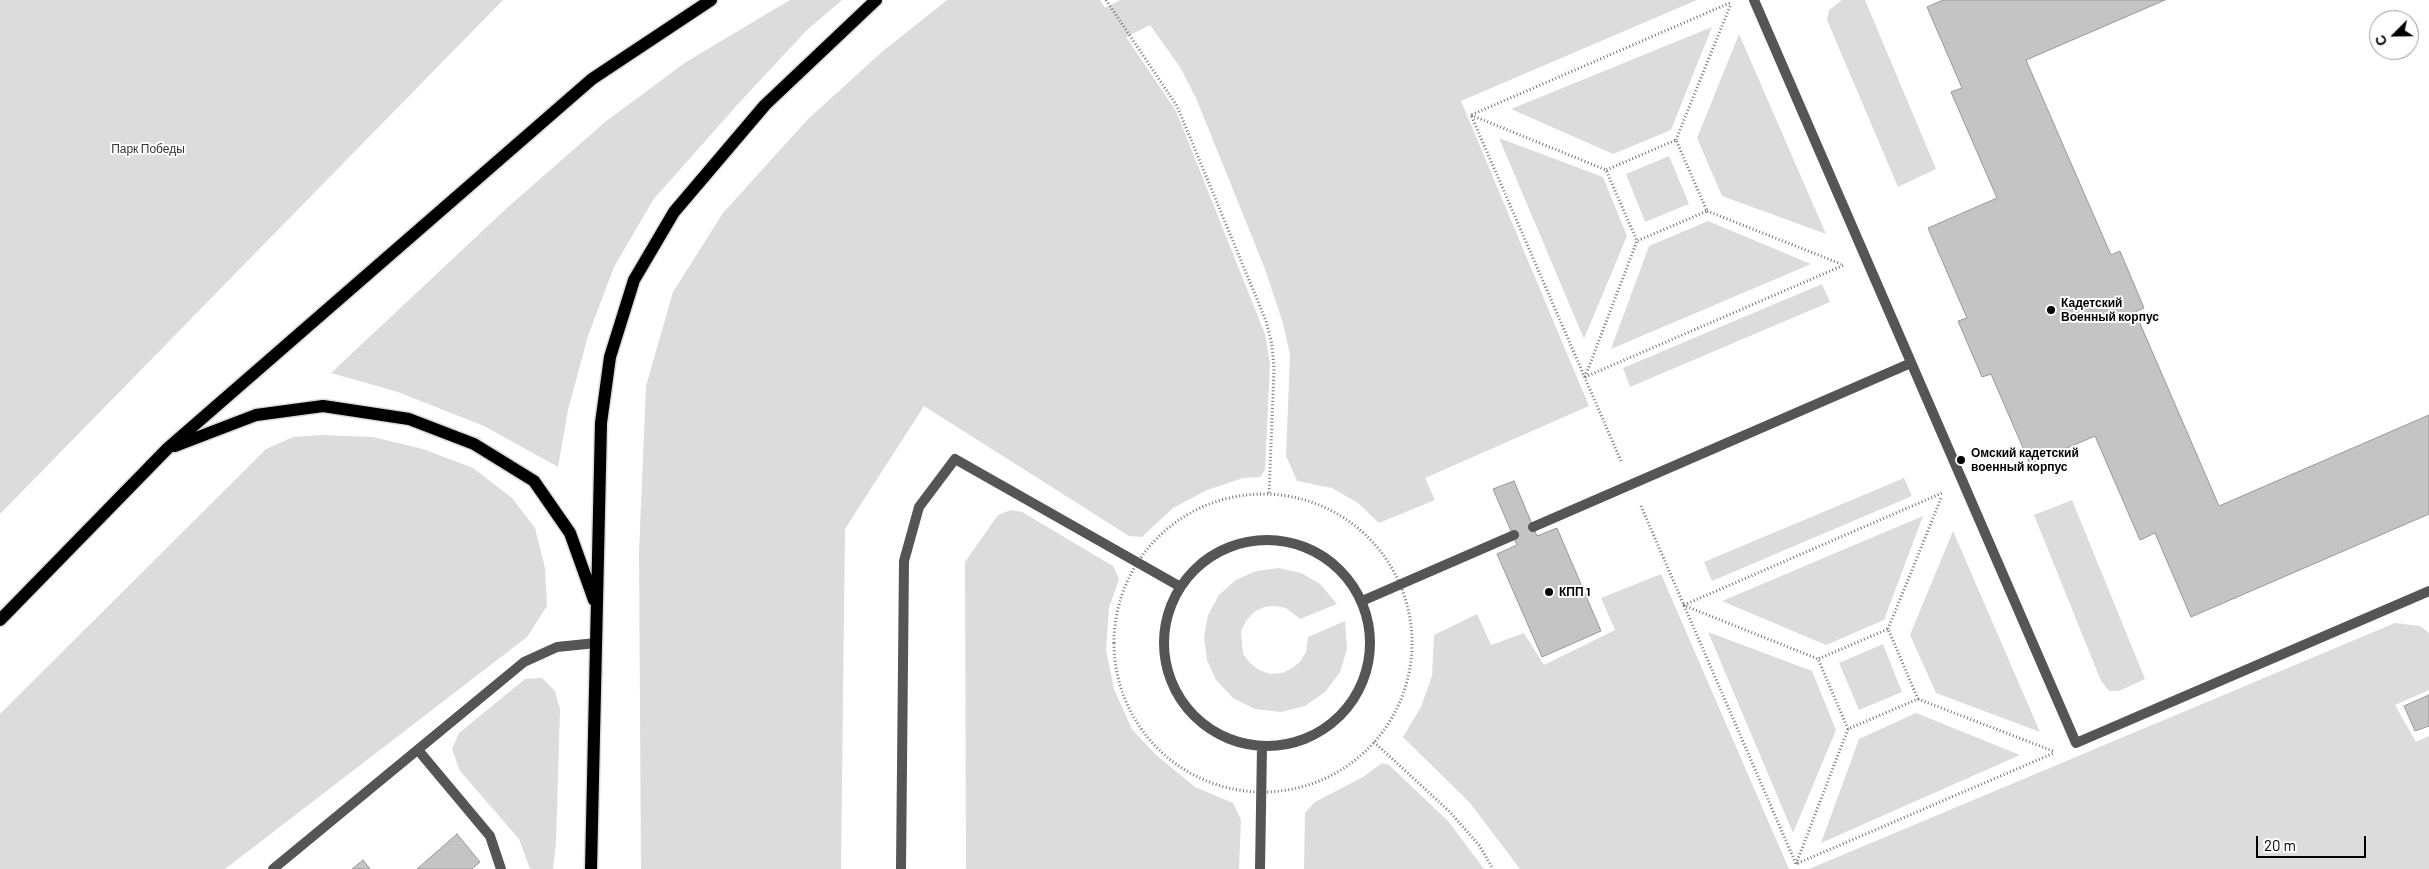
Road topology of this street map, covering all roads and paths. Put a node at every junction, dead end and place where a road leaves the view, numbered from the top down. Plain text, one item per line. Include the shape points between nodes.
1 (710, 0) edge
2 (876, 0) edge
3 (1106, 0) edge
4 (1754, 0) edge
5 (1731, 2) dead end
6 (1471, 115) dead end
7 (1676, 140) junction
8 (1606, 170) junction
9 (1707, 211) junction
10 (1637, 241) junction
11 (1865, 256) junction
12 (1844, 265) junction
13 (1911, 363) junction
14 (168, 448) junction
15 (1963, 484) junction
16 (1943, 493) junction
17 (1269, 494) junction
18 (1533, 526) dead end
19 (1514, 535) dead end
20 (1137, 563) junction
21 (1400, 585) junction
22 (1179, 586) junction
23 (2429, 590) edge
24 (1362, 601) junction
25 (596, 606) junction
26 (0, 620) edge
27 (1888, 629) junction
28 (596, 643) junction
29 (1818, 659) junction
30 (1918, 699) junction
31 (1848, 729) junction
32 (1374, 742) junction
33 (1262, 747) junction
34 (418, 750) junction
35 (2055, 752) dead end
36 (1261, 792) junction
37 (1796, 864) dead end
38 (273, 869) edge
39 (501, 869) edge
40 (591, 869) edge
41 (901, 869) edge
42 (1260, 869) edge
43 (1493, 869) edge

1 - 14 main road via 592,79
2 - 25 main road via 765,105 674,212 634,280 610,358 601,423
3 - 17 path via 1177,106 1266,321 1274,369
4 - 11 lane
5 - 7 path
6 - 8 path
7 - 8 path
7 - 9 path
8 - 10 path
9 - 10 path
9 - 12 path
10 - 12 path via 1585,377
11 - 12 path
11 - 13 lane
13 - 15 lane
13 - 18 lane
14 - 25 main road via 256,416 323,406 409,419 474,444 534,481 570,533
14 - 26 main road
15 - 16 path
15 - 23 lane via 2076,743
16 - 27 path
16 - 29 path via 1683,605
17 - 20 path via 1238,496 1208,504 1180,518 1156,538
17 - 21 path via 1314,504 1347,521 1369,538
19 - 21 lane
20 - 22 lane
20 - 36 path via 1124,588 1116,616 1113,645 1125,701 1157,749 1179,767 1205,781 1232,789
20 - 41 lane via 955,459 919,507 904,561
21 - 24 lane
21 - 32 path via 1412,639 1410,667 1395,711
22 - 24 lane via 1200,562 1227,546 1259,539 1275,540 1290,542 1320,554 1345,574
22 - 33 lane via 1166,615 1163,646 1168,676 1182,704 1204,726 1231,741
24 - 33 lane via 1370,630 1370,660 1360,689 1343,714 1319,733 1301,741
25 - 28 main road
27 - 29 path
27 - 30 path
28 - 34 lane via 557,647 524,662
28 - 40 main road
29 - 31 path
30 - 31 path
30 - 35 path
31 - 37 path
32 - 36 path via 1335,774 1287,791
32 - 43 path via 1450,812 1479,845
33 - 36 lane
34 - 38 lane
34 - 39 lane via 490,836
36 - 42 lane

